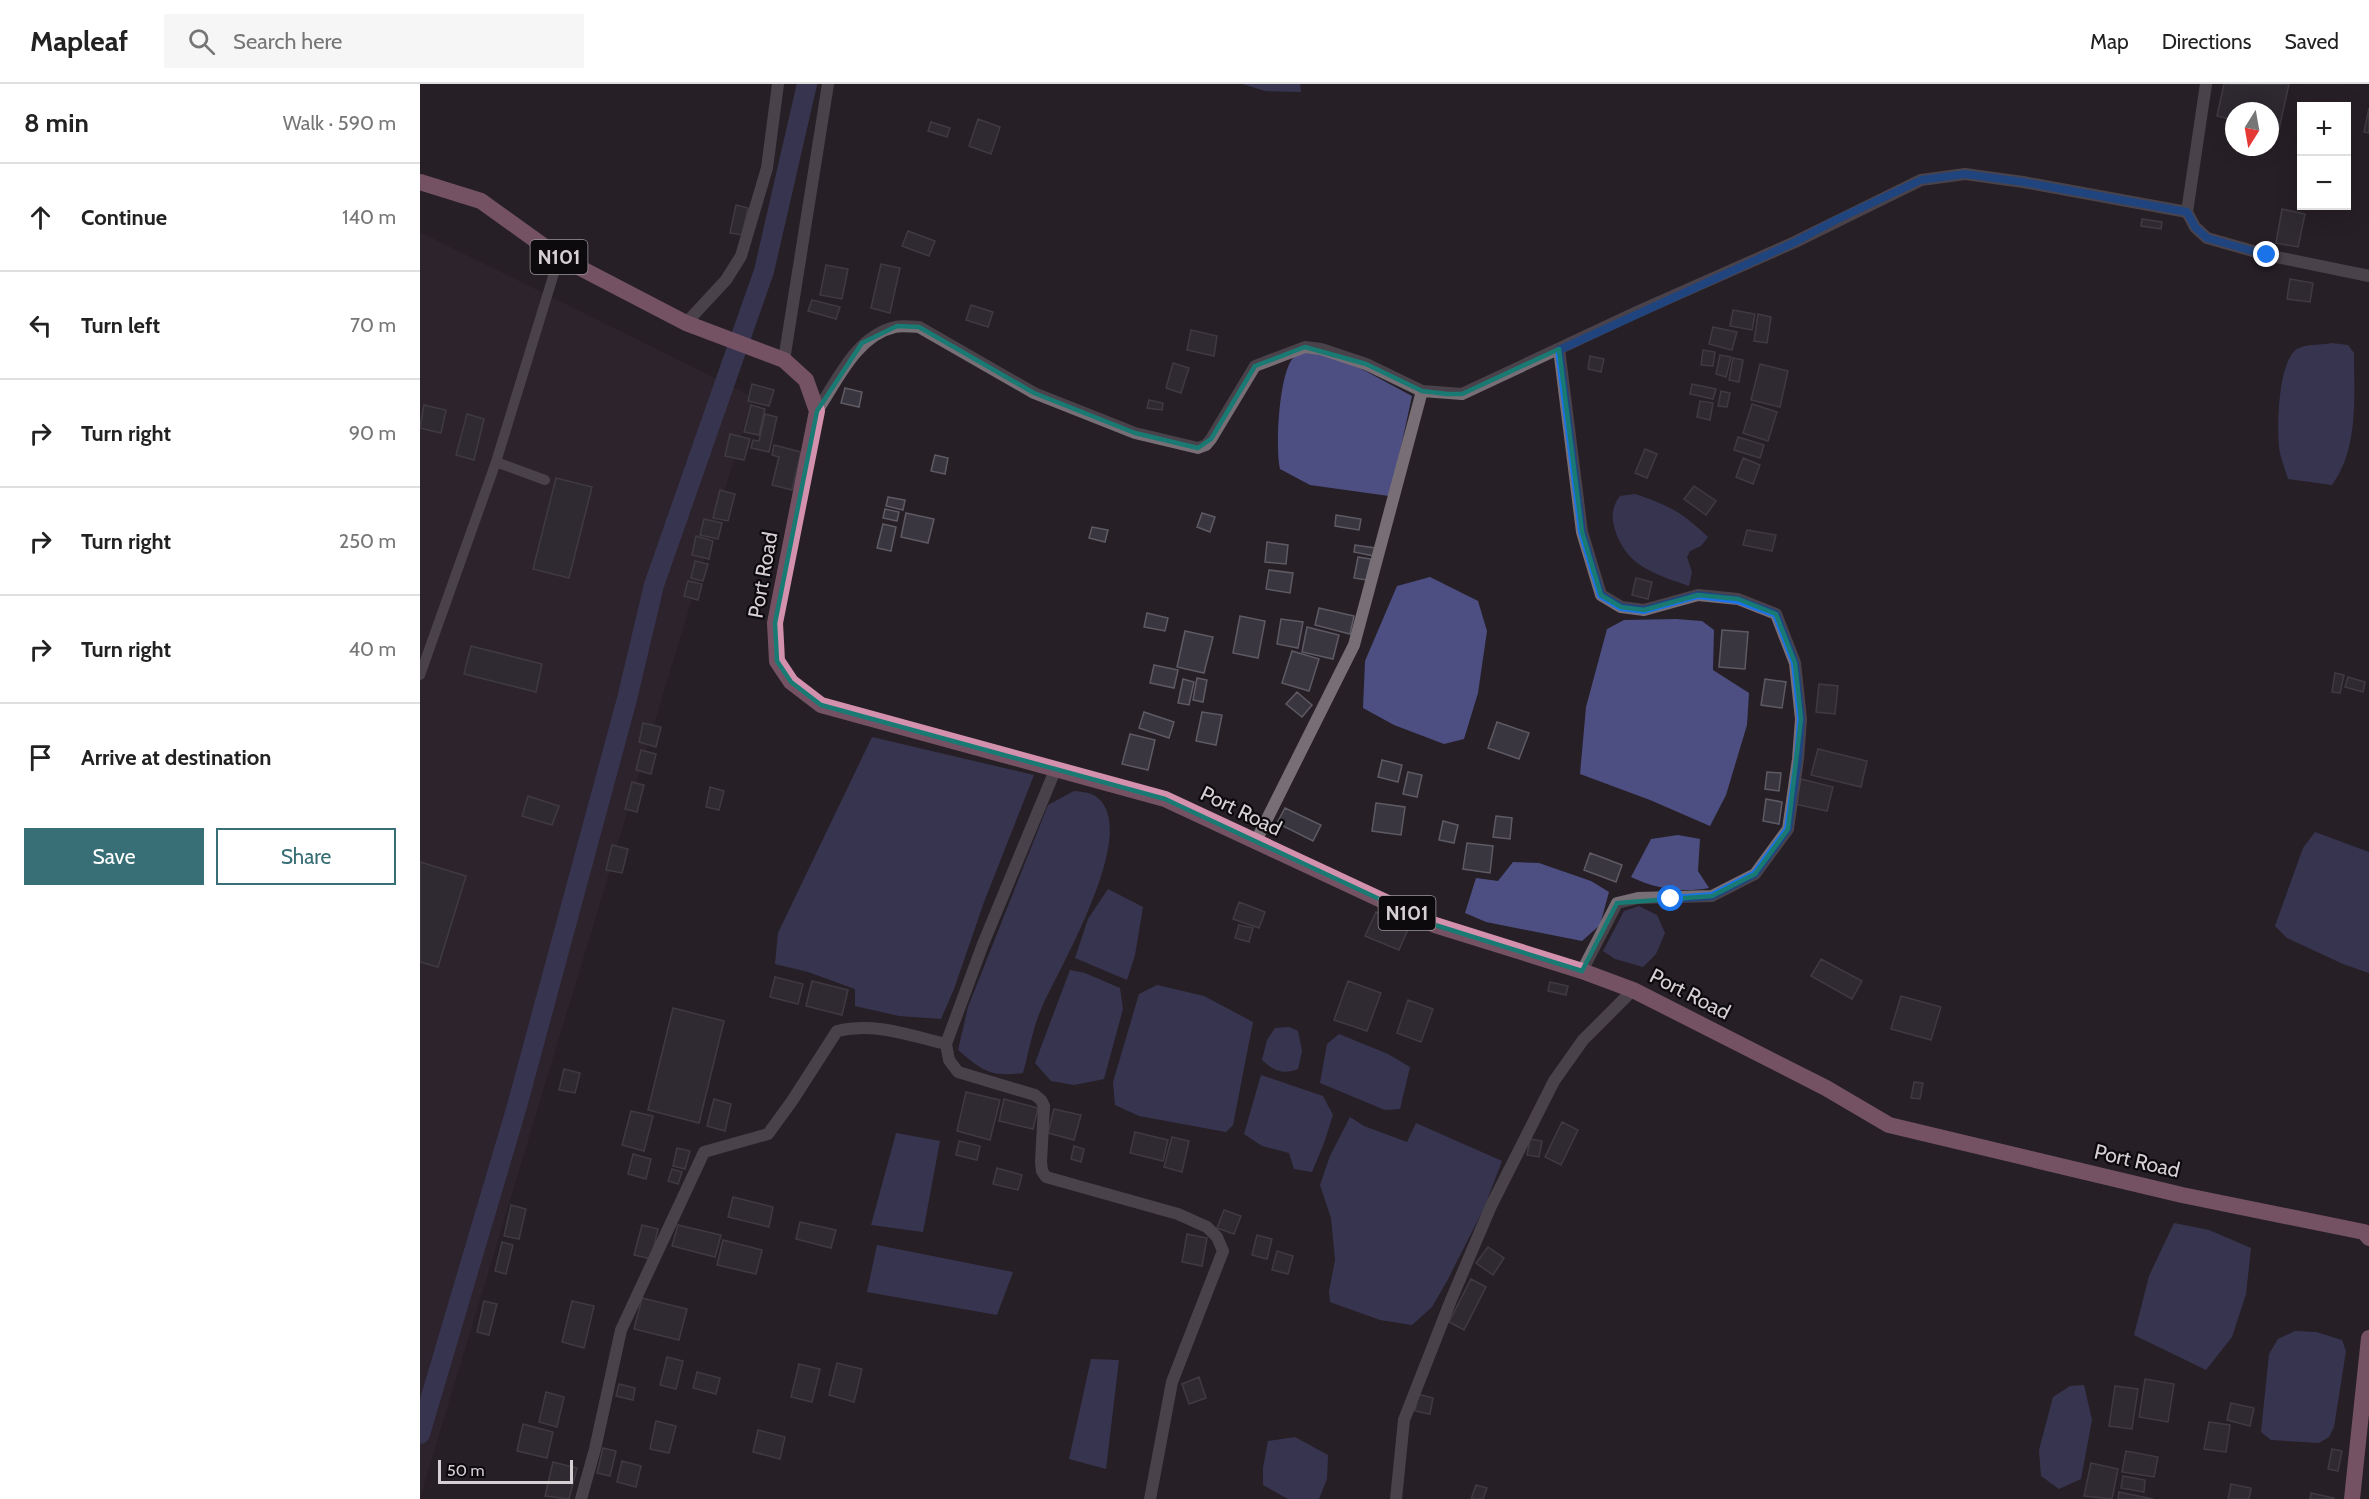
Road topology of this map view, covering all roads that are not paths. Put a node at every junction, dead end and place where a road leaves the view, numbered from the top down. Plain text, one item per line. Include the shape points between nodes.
1 (778, 84) edge
2 (828, 84) edge
3 (2206, 84) edge
4 (420, 182) edge
5 (2187, 212) junction
6 (559, 257) junction
7 (2369, 276) edge
8 (694, 325) junction
9 (1559, 350) junction
10 (784, 360) junction
11 (1422, 391) junction
12 (817, 411) junction
13 (496, 462) junction
14 (545, 480) dead end
15 (420, 675) edge
16 (1056, 768) junction
17 (1254, 843) junction
18 (1582, 971) junction
19 (1633, 990) junction
20 (946, 1044) junction
21 (2367, 1233) edge
22 (2369, 1338) edge
23 (581, 1499) edge
24 (1150, 1499) edge
25 (1395, 1499) edge
26 (2352, 1499) edge

1 - 8 street via 767,168 741,256
2 - 10 street
3 - 5 street
4 - 6 highway, N101 via 480,201
5 - 7 street via 2207,238
5 - 9 street via 1965,174 1921,180
6 - 8 highway, N101
6 - 13 lane
8 - 10 highway, N101
9 - 11 street via 1462,394
9 - 18 street via 1582,532 1601,595 1621,607 1644,610 1698,595 1738,600 1776,614 1795,663 1801,719 1788,829 1755,874 1712,896 1638,898 1617,903
10 - 12 highway, N101 via 806,380
11 - 12 street via 1366,364 1305,347 1255,366 1211,439 1198,448 1135,433 1034,393 918,327 897,326 862,343
11 - 17 street via 1354,645
12 - 16 highway, Port Road / N101 via 775,623 777,661 791,682 822,705
13 - 14 lane
13 - 15 lane
16 - 17 highway, Port Road / N101 via 1165,799
16 - 20 street
17 - 18 highway, Port Road / N101 via 1435,926
18 - 19 highway, Port Road / N101
19 - 21 highway, Port Road / N101 via 1826,1088 1889,1125 2182,1196
19 - 25 street via 1582,1040 1554,1081 1491,1206 1404,1420
20 - 23 street via 875,1027 837,1031 768,1134 704,1152 621,1330
20 - 24 street via 949,1060 958,1072 1041,1100 1041,1162 1046,1177 1178,1214 1207,1227 1223,1251 1172,1382
22 - 26 highway

